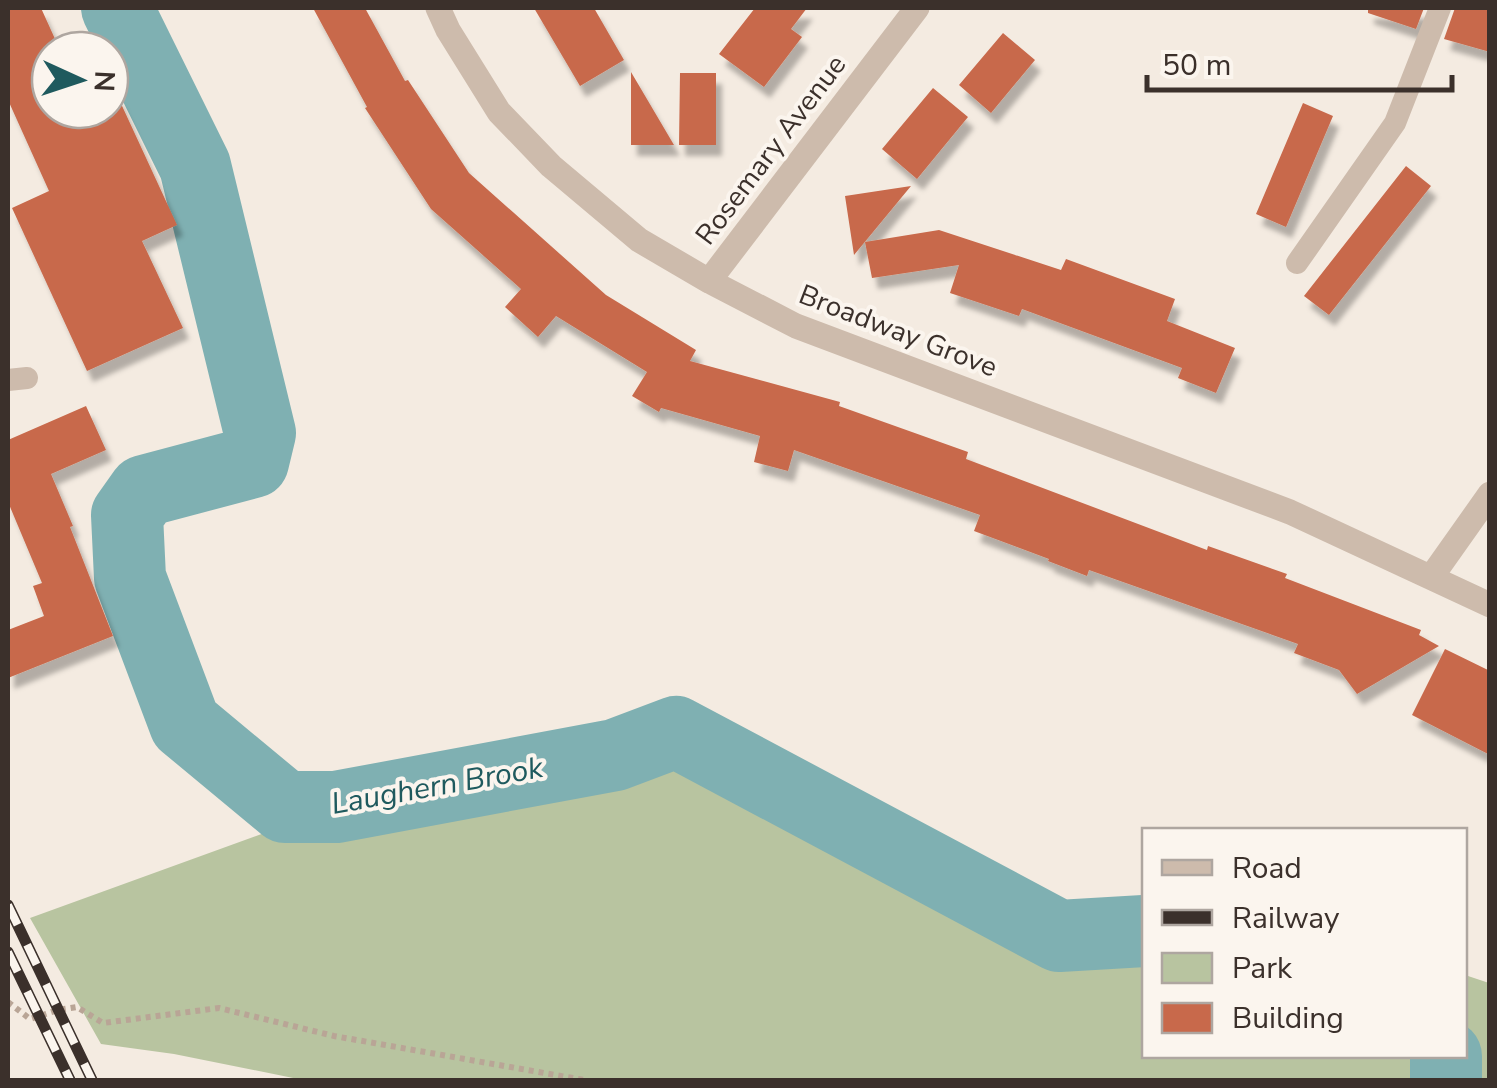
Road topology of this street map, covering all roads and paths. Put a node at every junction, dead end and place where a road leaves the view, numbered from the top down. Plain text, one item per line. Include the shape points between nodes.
1 (438, 8) edge
2 (917, 8) edge
3 (1440, 8) edge
4 (1297, 263) dead end
5 (709, 282) junction
6 (1490, 494) edge
7 (1432, 576) junction
8 (1490, 605) edge
9 (8, 1002) edge
10 (584, 1080) edge

1 - 5 street, Broadway Grove via 499,112 538,152 639,240
2 - 5 street, Rosemary Avenue
3 - 4 lane via 1395,123
5 - 7 street, Broadway Grove via 796,326 1290,512
6 - 7 street
7 - 8 street, Broadway Grove
9 - 10 path via 30,1019 77,1007 103,1023 220,1008 334,1036

